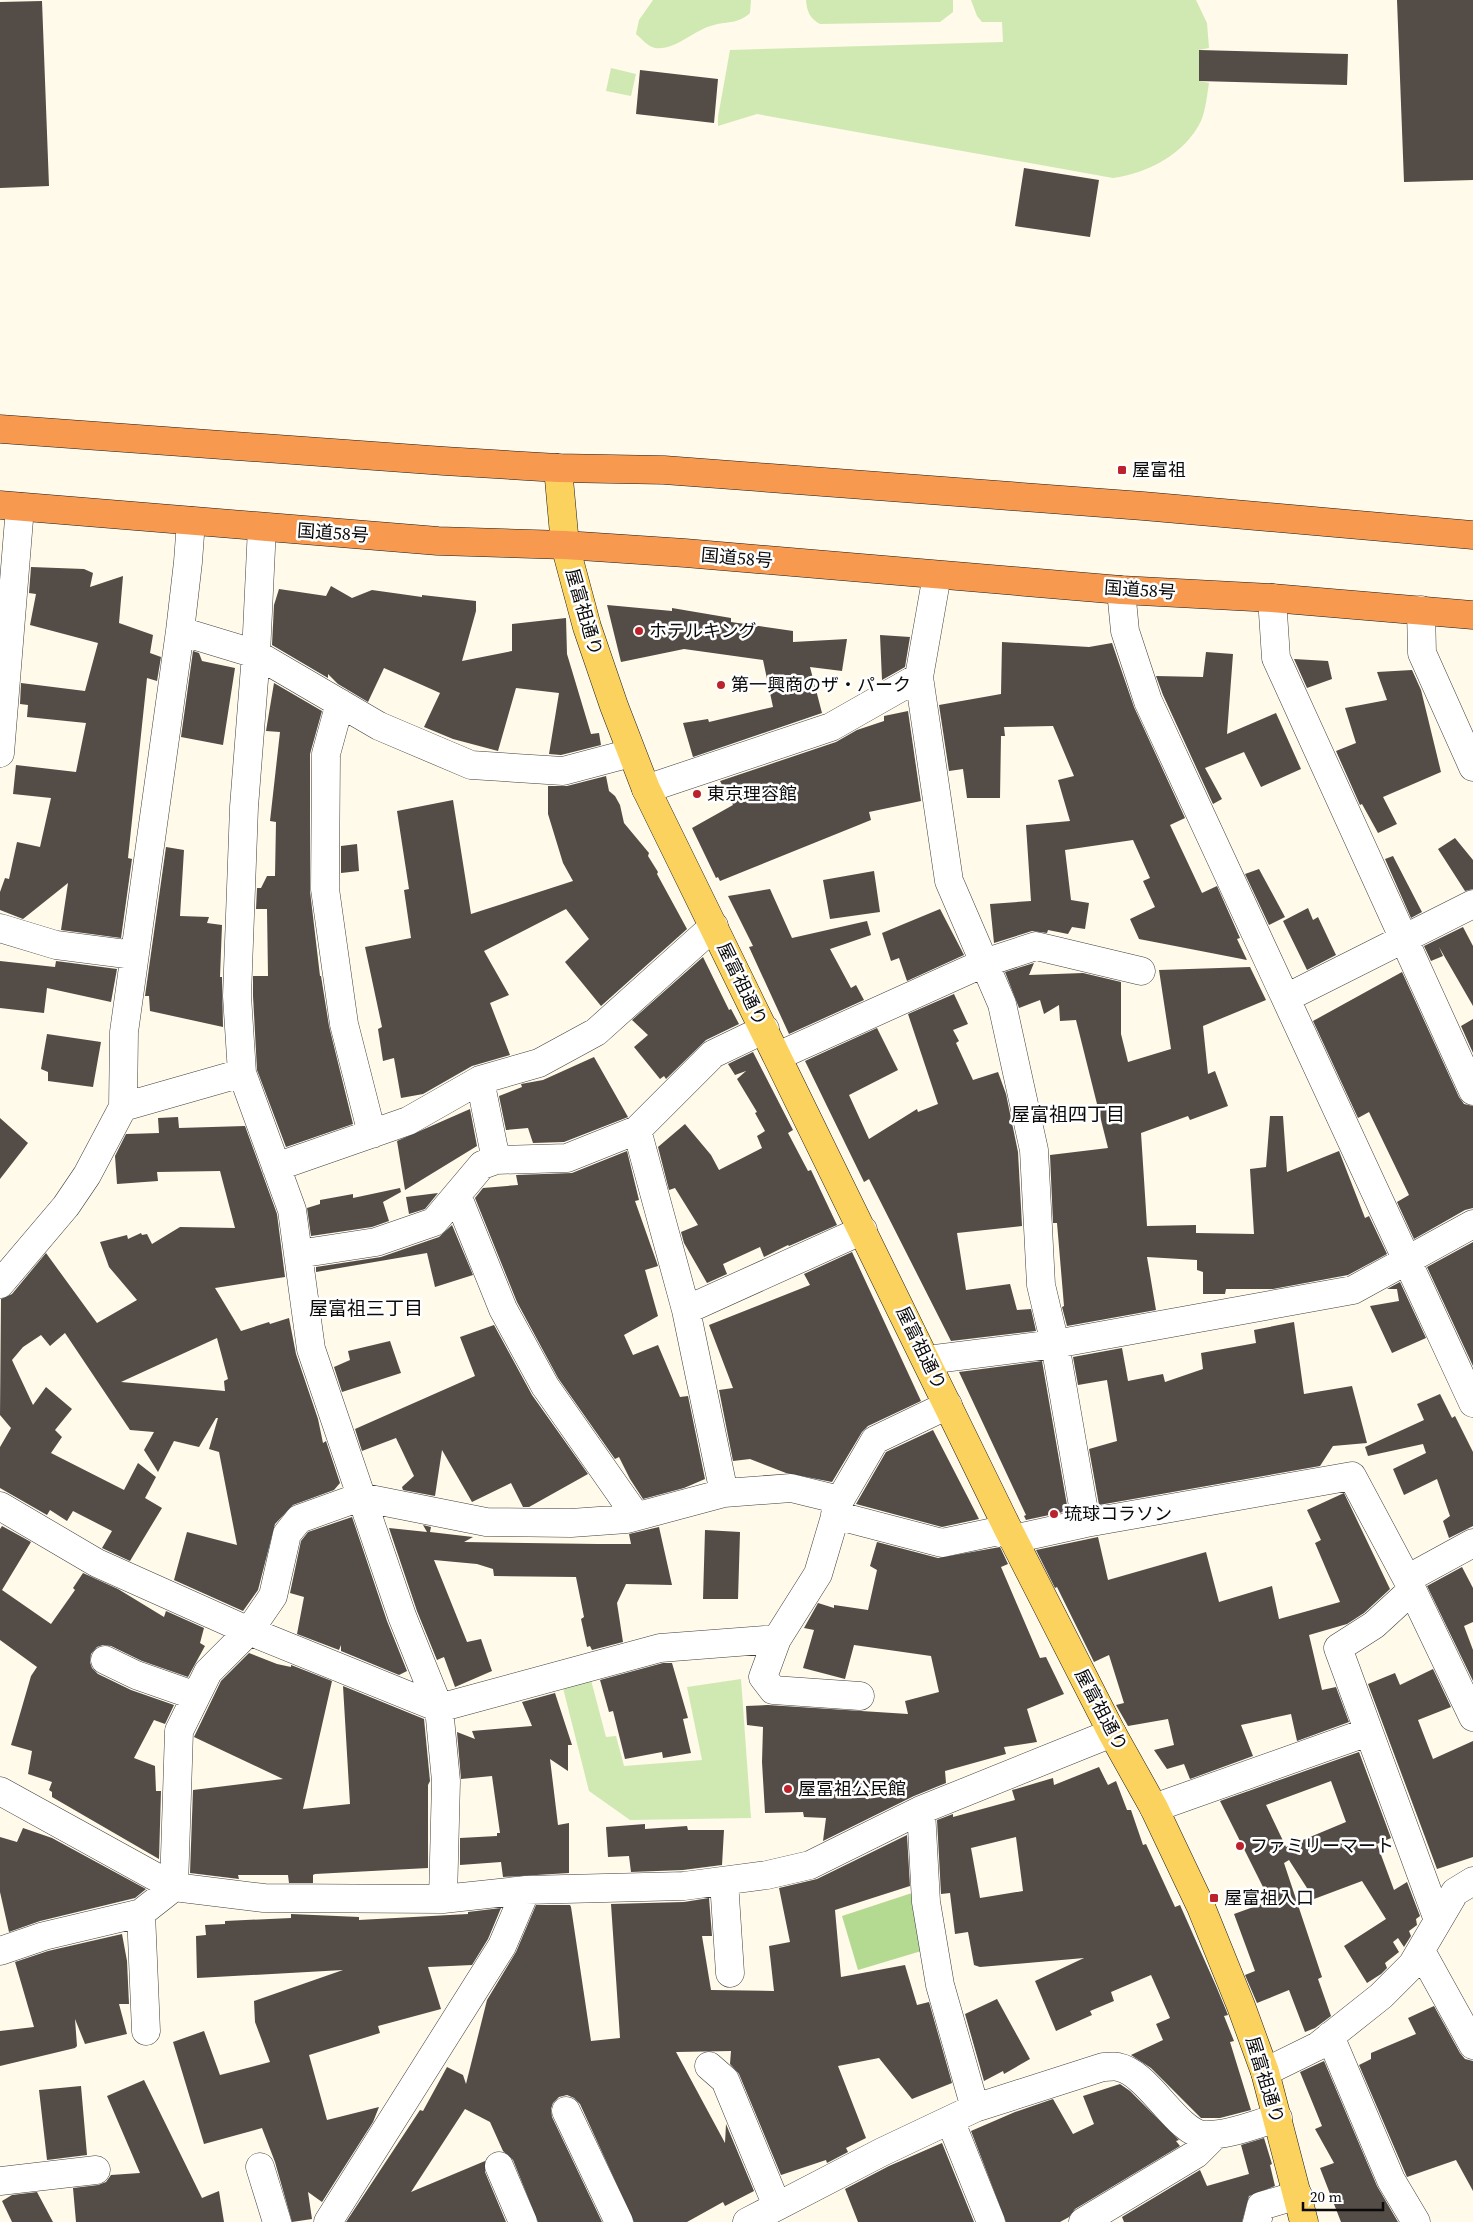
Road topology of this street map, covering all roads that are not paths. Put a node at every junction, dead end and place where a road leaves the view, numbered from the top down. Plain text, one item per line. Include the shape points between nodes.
1 (0, 429) edge
2 (558, 468) junction
3 (10, 506) edge
4 (191, 521) junction
5 (262, 528) junction
6 (1473, 535) edge
7 (565, 545) junction
8 (937, 575) junction
9 (1121, 590) junction
10 (1272, 598) junction
11 (1421, 610) junction
12 (1473, 615) edge
13 (180, 631) junction
14 (256, 654) junction
15 (919, 677) junction
16 (340, 703) junction
17 (0, 753) edge
18 (631, 753) junction
19 (1473, 767) edge
20 (646, 789) junction
21 (1473, 904) edge
22 (714, 926) junction
23 (0, 928) edge
24 (1404, 940) junction
25 (134, 955) junction
26 (984, 963) junction
27 (1142, 971) dead end
28 (1286, 998) junction
29 (765, 1029) junction
30 (778, 1056) junction
31 (242, 1074) junction
32 (480, 1080) junction
33 (1473, 1091) edge
34 (123, 1107) junction
35 (637, 1130) junction
36 (372, 1134) junction
37 (496, 1160) junction
38 (276, 1167) junction
39 (457, 1195) junction
40 (1473, 1224) edge
41 (863, 1230) junction
42 (298, 1254) junction
43 (1406, 1260) junction
44 (0, 1284) edge
45 (686, 1310) junction
46 (1055, 1344) junction
47 (927, 1360) junction
48 (1473, 1403) edge
49 (948, 1405) junction
50 (724, 1493) junction
51 (360, 1497) junction
52 (0, 1506) edge
53 (838, 1508) junction
54 (636, 1516) junction
55 (1086, 1523) junction
56 (1011, 1534) junction
57 (1473, 1543) edge
58 (1409, 1584) junction
59 (249, 1631) junction
60 (777, 1639) junction
61 (105, 1660) dead end
62 (196, 1696) junction
63 (860, 1696) dead end
64 (439, 1708) junction
65 (1473, 1717) edge
66 (1368, 1732) junction
67 (1112, 1733) junction
68 (0, 1791) edge
69 (1154, 1808) junction
70 (921, 1810) junction
71 (724, 1881) junction
72 (1473, 1881) edge
73 (174, 1887) junction
74 (526, 1890) junction
75 (442, 1899) junction
76 (141, 1913) junction
77 (1438, 1920) junction
78 (0, 1951) edge
79 (1420, 1951) junction
80 (730, 1974) dead end
81 (146, 2031) dead end
82 (1330, 2036) junction
83 (1473, 2045) edge
84 (709, 2066) dead end
85 (1265, 2072) junction
86 (975, 2108) junction
87 (566, 2111) dead end
88 (1278, 2118) junction
89 (950, 2120) junction
90 (1215, 2135) junction
91 (499, 2166) dead end
92 (260, 2167) dead end
93 (96, 2170) dead end
94 (0, 2181) edge
95 (1298, 2195) junction
96 (760, 2217) edge
97 (277, 2222) edge
98 (328, 2222) edge
99 (523, 2222) edge
100 (619, 2222) edge
101 (991, 2222) edge
102 (1083, 2222) edge
103 (1257, 2222) edge
104 (1304, 2222) edge
105 (1416, 2222) edge

1 - 2 highway
2 - 6 highway via 664,470
2 - 7 main road, 屋富祖通り
3 - 4 highway, 国道58号
3 - 17 street
4 - 5 highway, 国道58号
4 - 13 street
5 - 7 highway, 国道58号 via 438,541
5 - 14 street
7 - 8 highway, 国道58号
7 - 18 main road, 屋富祖通り via 587,627
8 - 9 highway, 国道58号
8 - 15 street
9 - 10 highway, 国道58号
9 - 28 street via 1125,631 1148,701
10 - 11 highway, 国道58号
10 - 24 street via 1276,658
11 - 12 highway, 国道58号
11 - 19 street via 1422,652
13 - 14 street
13 - 25 street
14 - 16 street
14 - 31 street via 240,906 237,996
15 - 20 street via 831,727
15 - 26 street via 949,881
16 - 18 street via 379,726 471,765 563,771
16 - 36 street via 326,754 326,889 344,1024
18 - 20 main road, 屋富祖通り
20 - 22 main road, 屋富祖通り
21 - 24 street
22 - 29 main road, 屋富祖通り
22 - 32 street via 596,1032 539,1063
23 - 25 street via 56,945
24 - 28 street
24 - 33 street
25 - 34 street via 124,1032
26 - 27 street via 1036,946
26 - 30 street
26 - 46 street via 1002,1004 1034,1150 1041,1285
28 - 43 street
29 - 30 main road, 屋富祖通り
29 - 35 street via 713,1054
30 - 41 main road, 屋富祖通り
31 - 34 street
31 - 38 street
32 - 36 street via 408,1120
32 - 37 street
34 - 44 street via 87,1175 66,1206
35 - 37 street via 567,1158
35 - 45 street
36 - 38 street
37 - 39 street via 482,1166
38 - 42 street via 292,1210
39 - 42 street via 434,1222 376,1242
39 - 54 street via 503,1309 541,1378
40 - 43 street
41 - 45 street
41 - 47 main road, 屋富祖通り
42 - 51 street via 311,1349
43 - 46 street via 1353,1290
43 - 48 street
45 - 50 street
46 - 47 street
46 - 55 street
47 - 49 main road, 屋富祖通り
49 - 53 street via 875,1440
49 - 56 main road, 屋富祖通り
50 - 53 street via 791,1488
50 - 54 street
51 - 54 street via 486,1522 571,1523
51 - 59 street via 299,1519 293,1526 287,1534 273,1596
51 - 64 street
52 - 59 street via 97,1563
53 - 56 street via 942,1543
53 - 60 street via 818,1574
55 - 56 street
55 - 58 street via 1352,1476
56 - 67 main road, 屋富祖通り
57 - 58 street
58 - 65 street
58 - 66 street via 1374,1625 1338,1648
59 - 62 street via 208,1672
59 - 64 street
60 - 63 street via 763,1677 773,1690
60 - 64 street via 660,1648
61 - 62 street via 136,1675
62 - 73 street via 179,1730
64 - 75 street via 446,1781
66 - 69 street
66 - 77 street
67 - 69 main road, 屋富祖通り
67 - 70 street
68 - 73 street
69 - 85 main road, 屋富祖通り via 1201,1907
70 - 71 street via 810,1865
70 - 86 street via 926,1902 940,1985
71 - 74 street via 684,1886
71 - 80 street
72 - 77 street via 1454,1892
73 - 75 street via 264,1898
73 - 76 street
74 - 75 street
74 - 98 street via 502,1946
76 - 78 street via 44,1936
76 - 81 street
77 - 79 street
79 - 82 street via 1412,1965 1381,1996
79 - 83 street
82 - 85 street via 1318,2046
82 - 105 street via 1391,2180
84 - 96 street via 725,2080
85 - 88 main road, 屋富祖通り
86 - 89 street
86 - 90 street via 1103,2067 1119,2067 1133,2073 1189,2129 1201,2135
87 - 100 street
88 - 90 street
88 - 95 main road, 屋富祖通り
89 - 96 street
89 - 101 street
90 - 102 street via 1196,2154
91 - 99 street
92 - 97 street
93 - 94 street
95 - 103 street via 1261,2206
95 - 104 main road, 屋富祖通り

